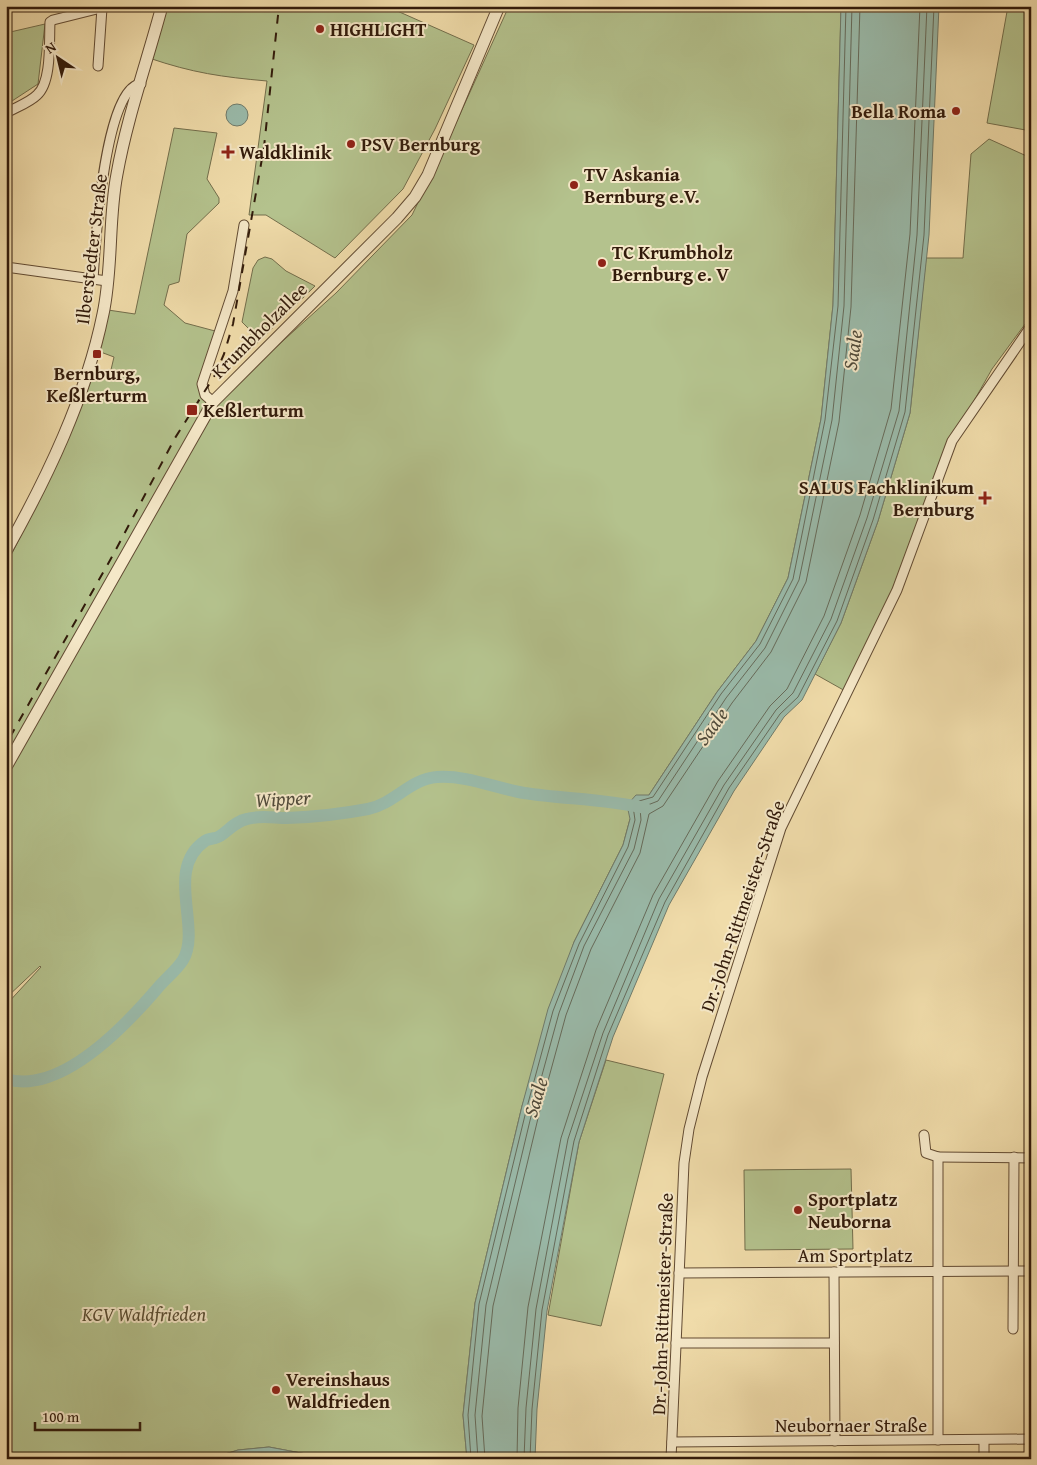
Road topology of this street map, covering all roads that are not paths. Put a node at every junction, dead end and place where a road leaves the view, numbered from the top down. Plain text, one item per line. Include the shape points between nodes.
1 (162, 6) edge
2 (499, 6) edge
3 (105, 7) edge
4 (73, 10) edge
5 (98, 66) dead end
6 (141, 84) junction
7 (6, 113) edge
8 (244, 225) dead end
9 (6, 267) edge
10 (94, 280) junction
11 (107, 281) junction
12 (1031, 326) edge
13 (213, 402) junction
14 (6, 552) edge
15 (6, 767) edge
16 (924, 1134) dead end
17 (938, 1157) junction
18 (1014, 1157) junction
19 (1031, 1158) edge
20 (1013, 1270) junction
21 (937, 1271) junction
22 (1031, 1271) edge
23 (834, 1272) junction
24 (679, 1273) junction
25 (1013, 1329) dead end
26 (676, 1343) junction
27 (834, 1343) junction
28 (1031, 1439) edge
29 (938, 1440) junction
30 (984, 1440) junction
31 (835, 1441) junction
32 (672, 1442) junction
33 (671, 1459) edge
34 (984, 1459) edge

1 - 6 street, Ilberstedter Straße
2 - 13 street, Krumbholzallee via 434,164 415,197
3 - 4 street
3 - 5 street
4 - 7 street via 50,22 46,79 38,95
6 - 10 street, Ilberstedter Straße via 128,92 112,125 102,186
6 - 11 street, Ilberstedter Straße via 116,175
8 - 13 street via 233,291 203,380 204,392
9 - 10 street
10 - 11 street
11 - 14 street, Ilberstedter Straße via 103,314 78,398 44,479
12 - 24 street, Dr.-John-Rittmeister-Straße via 952,441 894,597 781,828 691,1121 684,1163
13 - 15 street, Krumbholzallee
16 - 17 street via 926,1153
17 - 18 street
17 - 21 street
18 - 19 street
18 - 20 street
20 - 21 street, Am Sportplatz
20 - 22 street, Am Sportplatz
20 - 25 street
21 - 23 street, Am Sportplatz
21 - 29 street
23 - 24 street, Am Sportplatz
23 - 27 street
24 - 26 street, Dr.-John-Rittmeister-Straße
26 - 27 street
26 - 32 street, Dr.-John-Rittmeister-Straße
27 - 31 street
28 - 30 street, Neubornaer Straße
29 - 30 street, Neubornaer Straße
29 - 31 street, Neubornaer Straße
30 - 34 street
31 - 32 street, Neubornaer Straße
32 - 33 street, Dr.-John-Rittmeister-Straße

